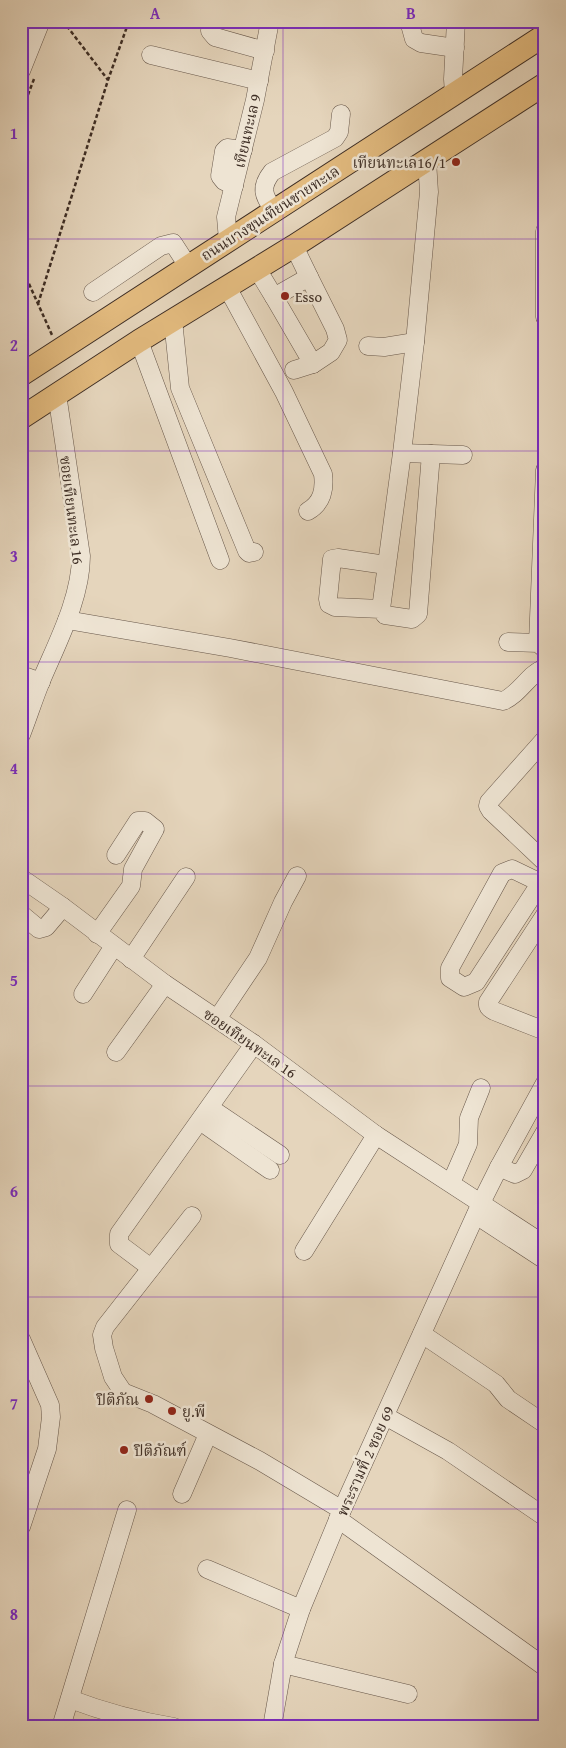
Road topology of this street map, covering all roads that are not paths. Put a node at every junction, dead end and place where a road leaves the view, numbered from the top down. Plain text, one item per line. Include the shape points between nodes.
1 (41, 21) edge
2 (211, 21) edge
3 (270, 21) edge
4 (409, 21) edge
5 (456, 21) edge
6 (545, 35) edge
7 (455, 48) junction
8 (264, 51) junction
9 (152, 55) dead end
10 (21, 71) edge
11 (259, 81) junction
12 (545, 84) edge
13 (454, 94) junction
14 (341, 114) dead end
15 (427, 161) junction
16 (274, 210) junction
17 (545, 231) edge
18 (228, 240) junction
19 (294, 246) junction
20 (188, 266) junction
21 (257, 269) junction
22 (309, 277) junction
23 (227, 287) junction
24 (93, 292) dead end
25 (274, 297) junction
26 (545, 316) edge
27 (173, 320) junction
28 (139, 341) junction
29 (415, 342) junction
30 (368, 346) dead end
31 (313, 364) junction
32 (294, 370) dead end
33 (21, 375) edge
34 (56, 394) junction
35 (21, 418) edge
36 (402, 453) junction
37 (431, 454) junction
38 (463, 455) dead end
39 (545, 470) edge
40 (308, 511) dead end
41 (254, 552) dead end
42 (220, 560) dead end
43 (386, 565) junction
44 (380, 610) junction
45 (67, 620) junction
46 (508, 642) dead end
47 (541, 646) edge
48 (545, 668) edge
49 (21, 675) edge
50 (41, 682) junction
51 (21, 735) edge
52 (545, 739) edge
53 (116, 855) dead end
54 (545, 862) edge
55 (297, 876) dead end
56 (186, 877) dead end
57 (21, 878) edge
58 (542, 879) edge
59 (63, 907) junction
60 (21, 914) edge
61 (545, 916) edge
62 (38, 929) junction
63 (21, 933) edge
64 (97, 934) junction
65 (114, 946) junction
66 (131, 959) junction
67 (165, 984) junction
68 (83, 994) dead end
69 (217, 1019) junction
70 (545, 1031) edge
71 (254, 1044) junction
72 (116, 1052) dead end
73 (545, 1082) edge
74 (481, 1088) dead end
75 (205, 1115) junction
76 (545, 1132) edge
77 (376, 1135) junction
78 (280, 1155) dead end
79 (499, 1167) junction
80 (270, 1170) dead end
81 (450, 1183) junction
82 (479, 1209) junction
83 (192, 1216) dead end
84 (545, 1244) edge
85 (304, 1251) dead end
86 (545, 1260) edge
87 (151, 1268) junction
88 (422, 1334) junction
89 (21, 1339) edge
90 (384, 1416) junction
91 (545, 1424) edge
92 (208, 1434) junction
93 (182, 1494) dead end
94 (127, 1510) dead end
95 (340, 1515) junction
96 (545, 1516) edge
97 (21, 1527) edge
98 (207, 1569) dead end
99 (302, 1610) junction
100 (283, 1664) junction
101 (545, 1667) edge
102 (408, 1694) dead end
103 (70, 1699) junction
104 (61, 1727) edge
105 (174, 1727) edge
106 (272, 1727) edge

1 - 10 street
2 - 8 street via 210,31 215,37
3 - 8 street, เทียนทะเล 9
4 - 7 street via 414,39
5 - 7 street
6 - 13 main road, ถนนบางขุนเทียนชายทะเล
7 - 13 street
8 - 11 street, เทียนทะเล 9
9 - 11 street
11 - 18 street, เทียนทะเล 9 via 226,217
12 - 15 main road
13 - 16 main road, ถนนบางขุนเทียนชายทะเล
14 - 16 street via 335,138 266,178 263,190
15 - 19 main road
15 - 29 street via 429,192
16 - 18 main road, ถนนบางขุนเทียนชายทะเล
17 - 26 street
18 - 20 main road, ถนนบางขุนเทียนชายทะเล
19 - 21 main road
19 - 22 street
20 - 24 street via 173,243 169,243
20 - 33 main road, ถนนบางขุนเทียนชายทะเล
21 - 23 main road
21 - 25 street
22 - 25 street
22 - 31 street via 338,340 331,352
23 - 27 main road
23 - 40 street via 284,392 323,474 324,485 318,505
25 - 31 street
27 - 28 main road
27 - 41 street via 180,388 247,551
28 - 34 main road
28 - 42 street
29 - 30 street
29 - 36 street
31 - 32 street
34 - 35 main road
34 - 45 street, ซอยเทียนทะเล 16 via 81,556 81,568
36 - 37 street
36 - 43 street
37 - 38 street
37 - 44 street via 418,614 412,619 385,615
39 - 47 street
43 - 44 street
43 - 44 street via 332,559 328,599 332,606
45 - 48 street via 503,701
45 - 50 street, ซอยเทียนทะเล 16
46 - 47 street
49 - 50 street
50 - 51 street, ซอยเทียนทะเล 16
52 - 54 street via 488,806
53 - 64 street via 138,821 145,821 156,829 133,869 131,886
55 - 69 street via 258,958
56 - 66 street
57 - 59 street, ซอยเทียนทะเล 16
58 - 58 street via 512,869 502,873 450,968 450,978 464,988 476,982
59 - 62 street via 46,928
59 - 64 street, ซอยเทียนทะเล 16
60 - 62 street
61 - 70 street via 488,1002 494,1011
62 - 63 street
64 - 65 street, ซอยเทียนทะเล 16
65 - 66 street, ซอยเทียนทะเล 16
65 - 68 street
66 - 67 street, ซอยเทียนทะเล 16
67 - 69 street, ซอยเทียนทะเล 16
67 - 72 street
69 - 71 street, ซอยเทียนทะเล 16
71 - 75 street
71 - 77 street, ซอยเทียนทะเล 16
73 - 79 street, พระรามที่ 2 ซอย 69
74 - 81 street via 469,1118 468,1144
75 - 78 street
75 - 80 street
75 - 87 street via 119,1234 119,1244
76 - 79 street via 523,1170 515,1174
77 - 81 street, ซอยเทียนทะเล 16
77 - 85 street
79 - 82 street, พระรามที่ 2 ซอย 69
81 - 82 street, ซอยเทียนทะเล 16
82 - 84 street
82 - 86 street
82 - 88 street, พระรามที่ 2 ซอย 69
83 - 87 street
87 - 92 street via 104,1327 102,1335 113,1377 123,1392 153,1404
88 - 90 street, พระรามที่ 2 ซอย 69
88 - 91 street via 496,1384 508,1399
89 - 97 street via 50,1405 51,1418 46,1449
90 - 95 street, พระรามที่ 2 ซอย 69
90 - 96 street via 448,1451
92 - 93 street
92 - 95 street via 260,1461
94 - 103 street
95 - 99 street, พระรามที่ 2 ซอย 69
95 - 101 street
98 - 99 street
99 - 100 street, พระรามที่ 2 ซอย 69
100 - 102 street
100 - 106 street, พระรามที่ 2 ซอย 69
103 - 104 street
103 - 105 street via 133,1720

